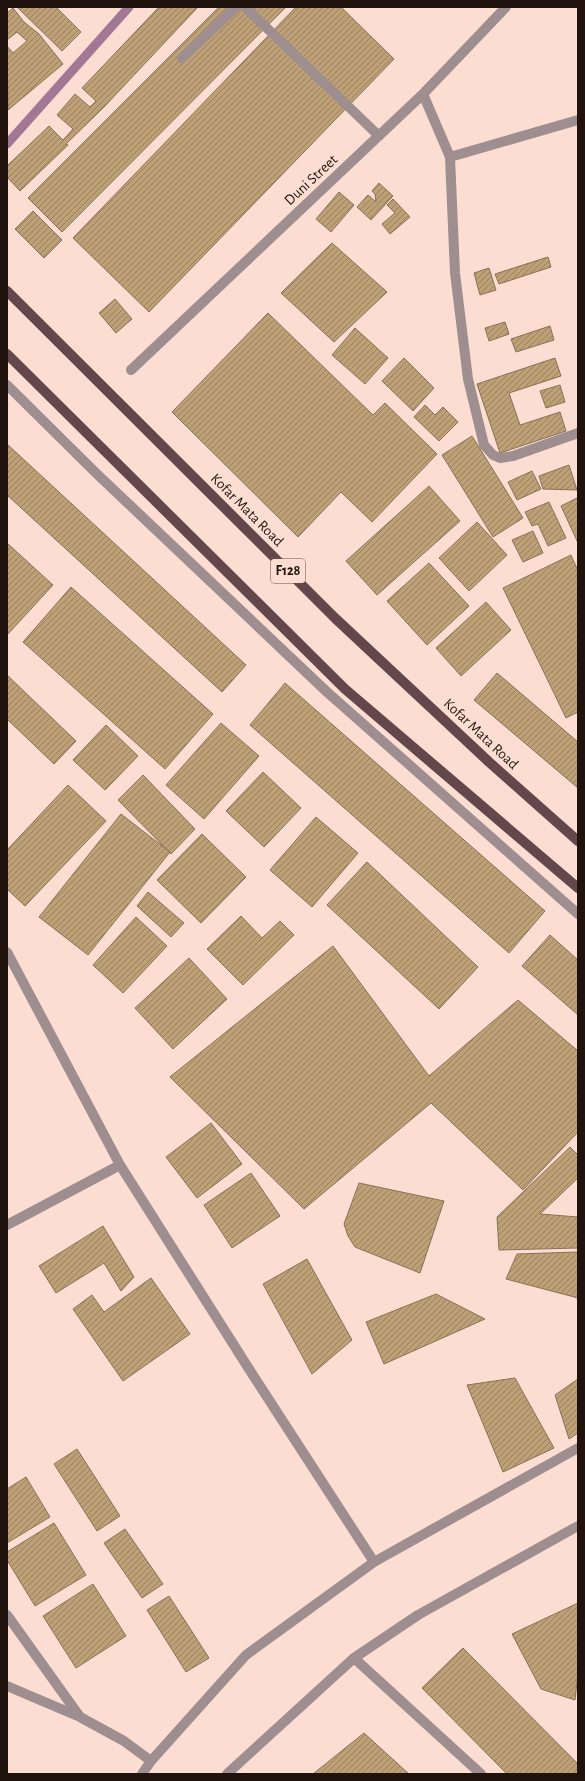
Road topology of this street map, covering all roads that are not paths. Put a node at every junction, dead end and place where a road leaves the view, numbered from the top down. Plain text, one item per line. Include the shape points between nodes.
1 (236, 7) edge
2 (245, 7) edge
3 (506, 7) edge
4 (182, 58) dead end
5 (423, 94) junction
6 (578, 120) edge
7 (379, 136) junction
8 (450, 157) junction
9 (7, 291) edge
10 (7, 354) edge
11 (131, 370) dead end
12 (7, 385) edge
13 (578, 433) edge
14 (578, 842) edge
15 (578, 888) edge
16 (578, 914) edge
17 (7, 952) edge
18 (120, 1165) junction
19 (7, 1225) edge
20 (578, 1448) edge
21 (578, 1526) edge
22 (374, 1562) junction
23 (7, 1615) edge
24 (354, 1658) junction
25 (7, 1686) edge
26 (80, 1717) junction
27 (150, 1761) junction
28 (142, 1774) edge
29 (227, 1774) edge
30 (481, 1774) edge

1 - 4 street
2 - 7 street
3 - 5 street, Duni Street
5 - 7 street, Duni Street
5 - 8 street
6 - 8 street
7 - 11 street, Duni Street
8 - 13 street via 455,273 468,378 484,445 493,455 500,458 513,456
9 - 14 main road, Kofar Mata Road / F128 via 336,619
10 - 15 main road via 345,689
12 - 16 street via 327,692
17 - 18 street
18 - 19 street
18 - 22 street
20 - 22 street
21 - 24 street via 418,1615
22 - 27 street via 246,1655
23 - 26 street
24 - 29 street
24 - 30 street
25 - 26 street
26 - 27 street via 124,1741
27 - 28 street

